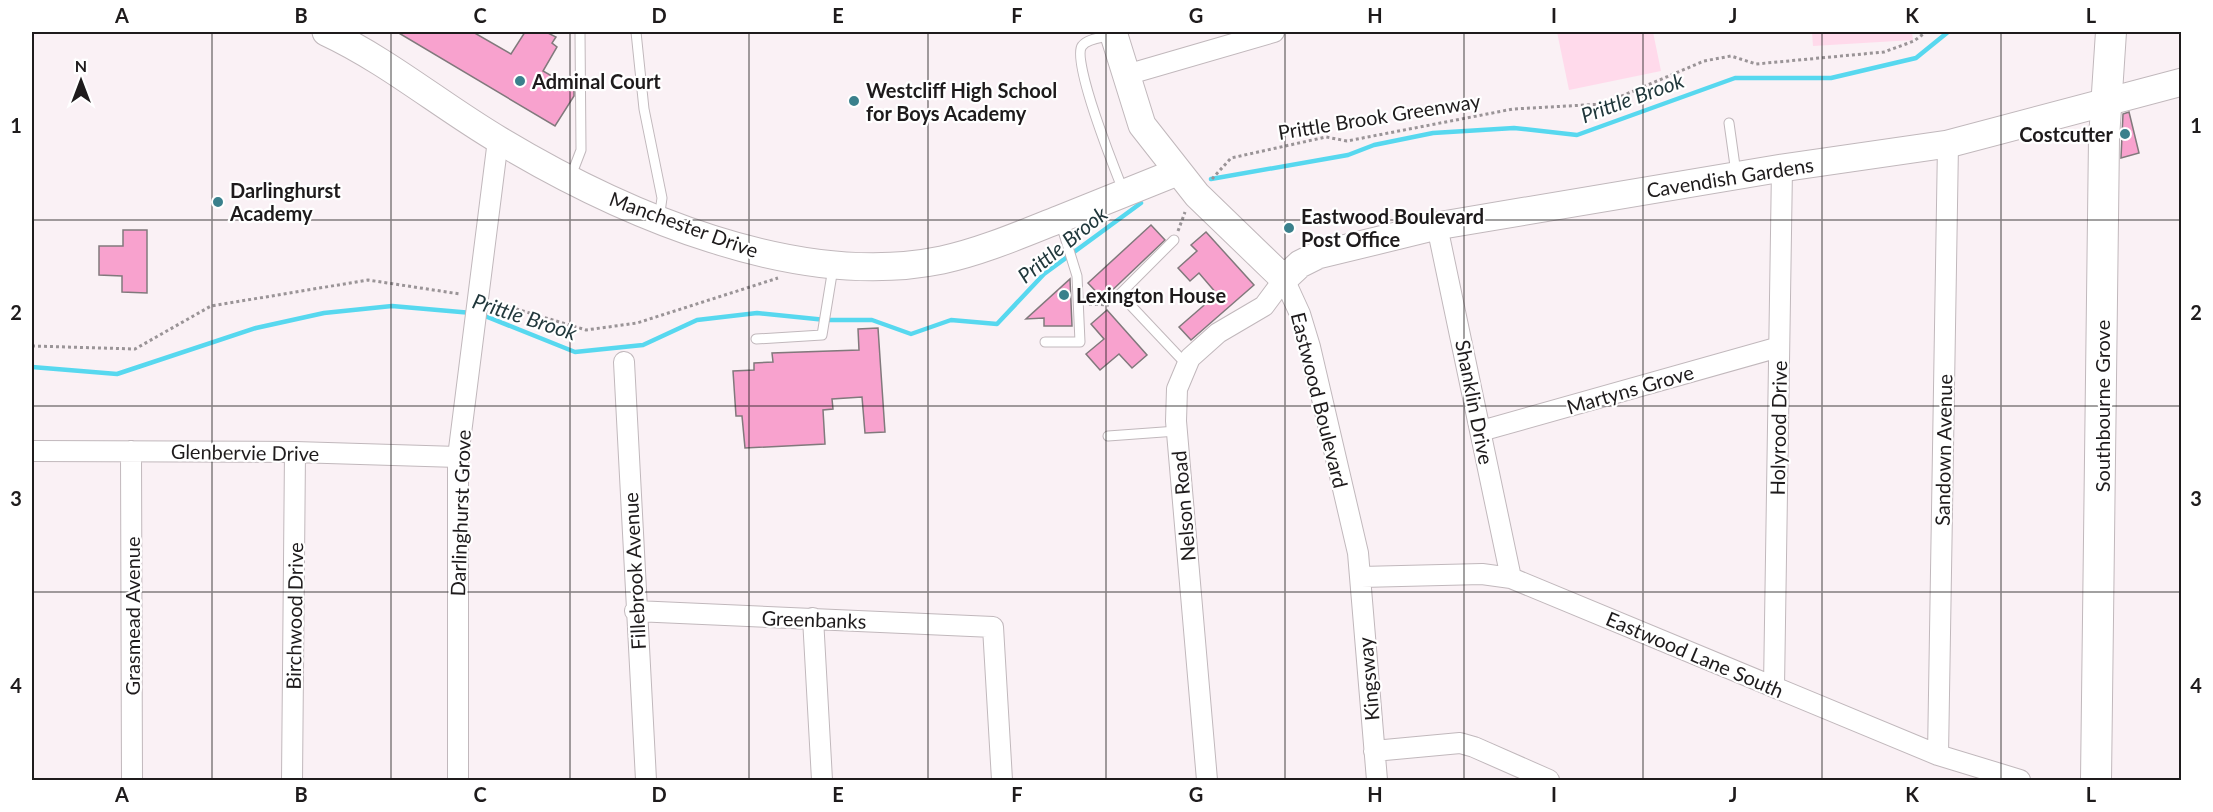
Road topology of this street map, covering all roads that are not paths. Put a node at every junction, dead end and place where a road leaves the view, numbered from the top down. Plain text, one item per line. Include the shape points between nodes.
1 (326, 32) edge
2 (580, 32) edge
3 (636, 32) edge
4 (1274, 32) edge
5 (2111, 32) edge
6 (1114, 33) edge
7 (1126, 75) junction
8 (2181, 82) edge
9 (2107, 102) junction
10 (1729, 123) dead end
11 (498, 140) junction
12 (1948, 144) junction
13 (1782, 168) junction
14 (1177, 172) junction
15 (1737, 176) junction
16 (570, 179) junction
17 (1125, 195) junction
18 (659, 219) junction
19 (1437, 226) junction
20 (1063, 231) junction
21 (1174, 240) road end
22 (833, 266) junction
23 (1284, 279) junction
24 (756, 339) dead end
25 (1045, 342) dead end
26 (1779, 347) junction
27 (624, 362) dead end
28 (1186, 364) junction
29 (1177, 431) junction
30 (1481, 431) junction
31 (1108, 436) dead end
32 (32, 451) edge
33 (131, 451) junction
34 (296, 452) junction
35 (458, 456) junction
36 (1361, 578) junction
37 (1511, 578) junction
38 (636, 611) junction
39 (813, 618) junction
40 (1774, 687) junction
41 (1374, 751) junction
42 (1938, 755) junction
43 (132, 780) edge
44 (292, 780) edge
45 (458, 780) edge
46 (646, 780) edge
47 (822, 780) edge
48 (1002, 780) edge
49 (1207, 780) edge
50 (1377, 780) edge
51 (1549, 780) edge
52 (2020, 780) edge
53 (2096, 780) edge

1 - 11 street, Manchester Drive via 362,48
2 - 16 lane via 581,150
3 - 18 lane via 645,109 662,198
4 - 7 street
5 - 9 main road, Southbourne Grove
6 - 7 street, Eastwood Boulevard
6 - 17 lane via 1090,40 1079,52 1088,93
7 - 14 street, Eastwood Boulevard via 1142,126
8 - 9 street, Cavendish Gardens
9 - 12 street, Cavendish Gardens
9 - 53 main road, Southbourne Grove
10 - 15 lane
11 - 16 street, Manchester Drive
11 - 35 street, Darlinghurst Grove
12 - 13 street, Cavendish Gardens
12 - 42 street, Sandown Avenue
13 - 15 street, Cavendish Gardens
13 - 26 street, Holyrood Drive
14 - 17 street, Manchester Drive
14 - 23 street, Eastwood Boulevard
15 - 19 street, Cavendish Gardens
16 - 18 street, Manchester Drive
17 - 20 street, Manchester Drive
18 - 22 street, Manchester Drive via 751,251
19 - 23 street, Cavendish Gardens via 1318,255 1300,264
19 - 30 street, Shanklin Drive
20 - 22 street, Manchester Drive via 941,260 888,267
20 - 25 lane via 1075,269 1080,342
21 - 28 lane via 1120,294
22 - 24 lane via 822,335
23 - 28 street, Nelson Road via 1263,306 1212,338
23 - 36 street, Eastwood Boulevard via 1310,347
26 - 30 street, Martyns Grove
26 - 40 street, Holyrood Drive
27 - 38 street, Fillebrook Avenue
28 - 29 street, Nelson Road via 1177,388
29 - 31 lane
29 - 49 street, Nelson Road
30 - 37 street, Shanklin Drive
32 - 33 street, Glenbervie Drive
33 - 34 street, Glenbervie Drive
33 - 43 street, Grasmead Avenue
34 - 35 street, Glenbervie Drive
34 - 44 street, Birchwood Drive
35 - 45 street, Darlinghurst Grove
36 - 37 street, Eastwood Lane South via 1482,574
36 - 41 street, Kingsway
37 - 40 street, Eastwood Lane South
38 - 39 street, Greenbanks
38 - 46 street, Fillebrook Avenue
39 - 47 street
39 - 48 street, Greenbanks via 993,627
40 - 42 street, Eastwood Lane South
41 - 50 street, Kingsway
41 - 51 street via 1460,743
42 - 52 street, Eastwood Lane South

